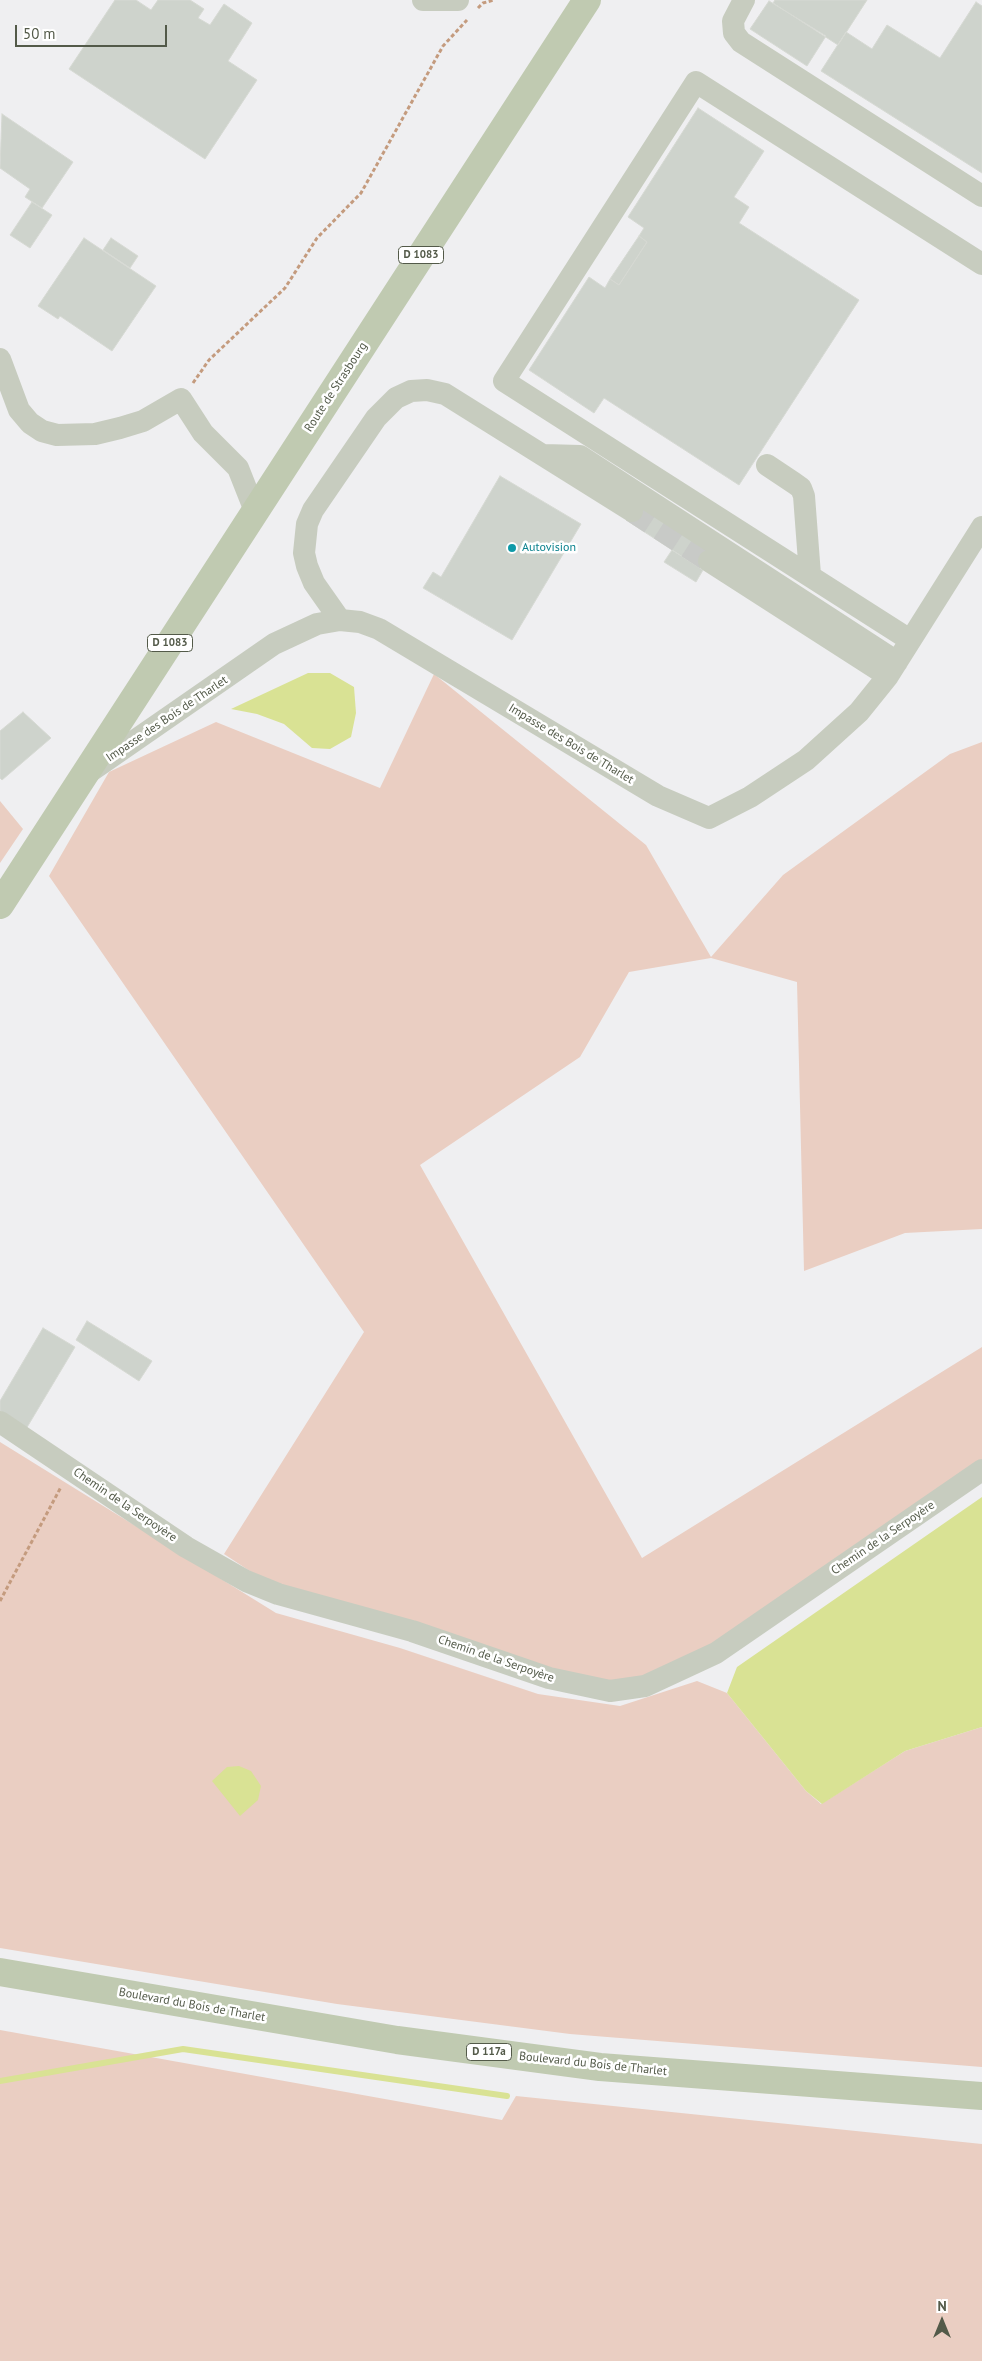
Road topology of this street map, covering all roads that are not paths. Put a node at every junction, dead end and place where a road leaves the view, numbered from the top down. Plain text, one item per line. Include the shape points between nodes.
1 (423, 0) edge
2 (588, 0) edge
3 (744, 0) edge
4 (468, 9) edge
5 (982, 196) edge
6 (982, 264) edge
7 (0, 359) edge
8 (543, 455) junction
9 (767, 465) dead end
10 (255, 511) junction
11 (632, 511) tunnel mouth
12 (982, 527) edge
13 (709, 561) tunnel mouth
14 (810, 575) junction
15 (340, 620) junction
16 (910, 640) junction
17 (892, 669) junction
18 (85, 775) junction
19 (0, 905) edge
20 (0, 1422) edge
21 (982, 1470) edge
22 (0, 1972) edge
23 (982, 2096) edge

1 - 4 street
2 - 10 main road, Route de Strasbourg / D 1083
3 - 5 street via 734,21 734,33 741,42
6 - 14 street via 696,82 504,381
7 - 10 street via 19,410 30,423 57,436 95,434 120,428 143,421 180,399 203,433 238,468
8 - 11 street
8 - 15 street via 445,394 411,391 396,398 371,426 313,510 307,524 304,553 307,566 314,583
8 - 17 street via 580,456
9 - 14 street via 801,488
10 - 18 main road, Route de Strasbourg / D 1083
12 - 16 street, Impasse des Bois de Tharlet
13 - 17 street
14 - 16 street
15 - 17 street, Impasse des Bois de Tharlet via 380,629 658,796 709,818 750,797 806,760 859,712
15 - 18 street, Impasse des Bois de Tharlet via 317,624 274,644
16 - 17 street, Impasse des Bois de Tharlet
18 - 19 main road, D 1083
20 - 21 street, Chemin de la Serpoyère via 186,1547 254,1585 412,1631 549,1678 610,1691 645,1686 716,1653
22 - 23 main road, Boulevard du Bois de Tharlet / D 117a via 397,2040 590,2065

